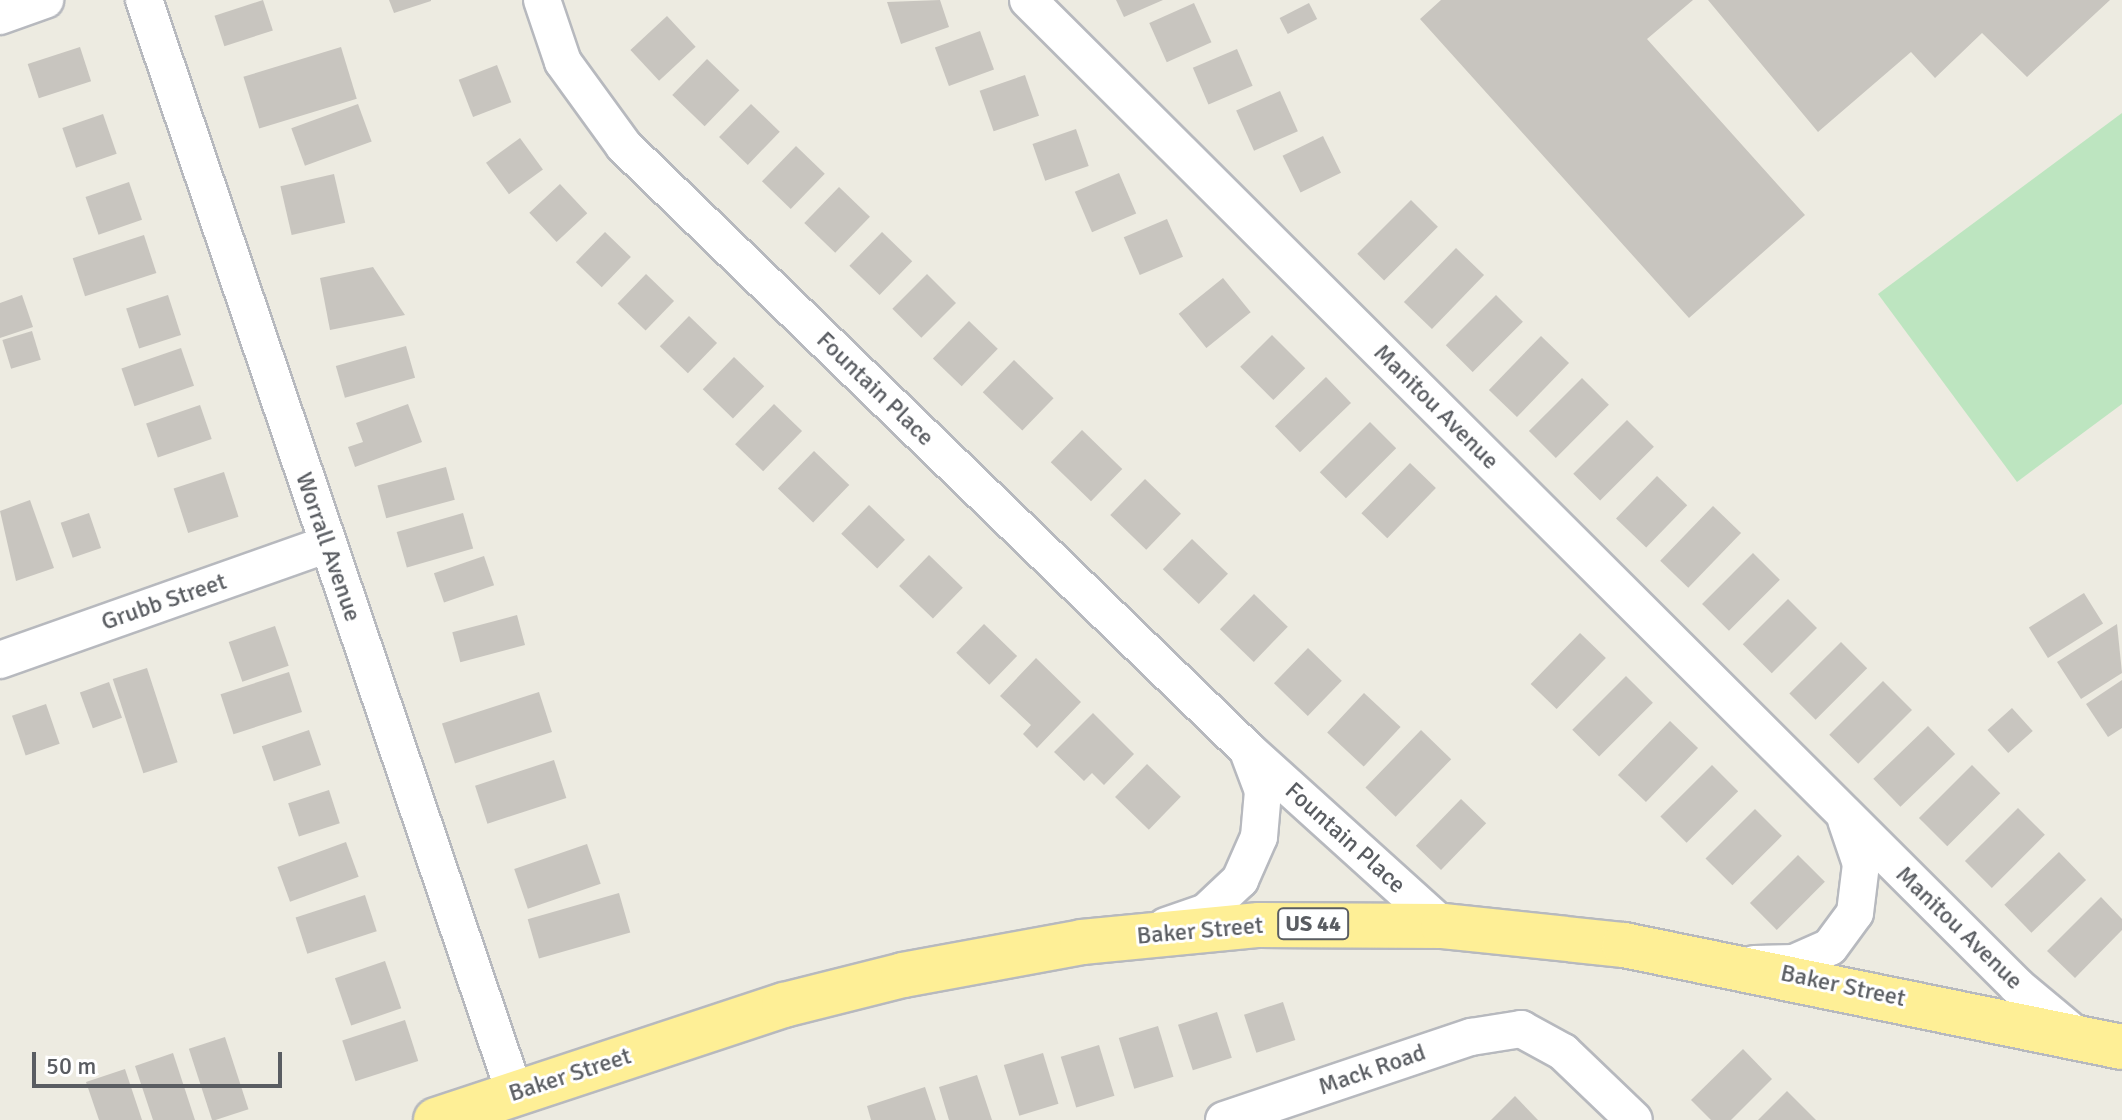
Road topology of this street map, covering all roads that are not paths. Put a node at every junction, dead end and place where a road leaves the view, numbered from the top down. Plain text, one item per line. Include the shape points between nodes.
1 (45, 0) edge
2 (144, 0) edge
3 (542, 0) edge
4 (1028, 0) edge
5 (0, 16) edge
6 (327, 544) junction
7 (0, 660) edge
8 (1248, 750) junction
9 (1844, 815) junction
10 (1443, 926) junction
11 (1140, 935) junction
12 (1744, 965) junction
13 (2078, 1037) junction
14 (2122, 1047) edge
15 (515, 1094) junction
16 (436, 1120) edge
17 (1224, 1120) edge
18 (1634, 1120) edge

1 - 5 street
2 - 6 street, Worrall Avenue
3 - 8 street, Fountain Place via 563,62 624,146
4 - 9 street, Manitou Avenue
6 - 7 street, Grubb Street
6 - 15 street, Worrall Avenue
8 - 10 street, Fountain Place
8 - 11 street, Fountain Place via 1263,791 1259,837 1240,880 1206,912
9 - 12 street, Manitou Avenue via 1861,864 1855,913 1830,947 1794,963
9 - 13 street, Manitou Avenue
10 - 11 highway, Baker Street / US 44 via 1259,925
10 - 12 highway, Baker Street / US 44
11 - 15 highway, Baker Street / US 44 via 828,993
12 - 13 highway, Baker Street / US 44
13 - 14 highway, Baker Street / US 44
15 - 16 highway, Baker Street / US 44
17 - 18 street, Mack Road via 1471,1037 1521,1029 1563,1052

